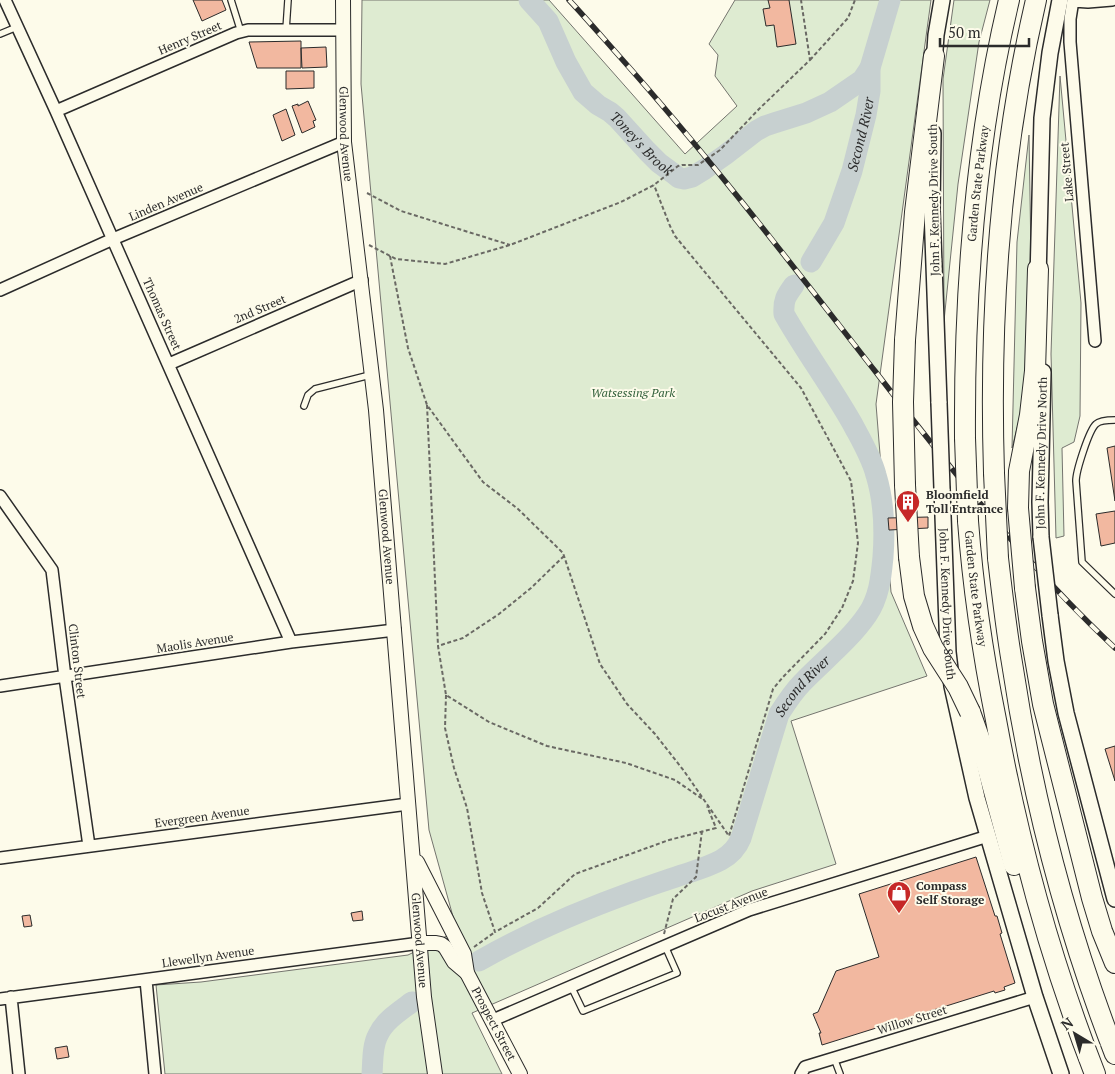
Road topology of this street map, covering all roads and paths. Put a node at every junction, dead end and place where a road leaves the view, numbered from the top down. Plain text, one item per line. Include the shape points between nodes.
1 (5, 0) edge
2 (230, 0) edge
3 (288, 0) edge
4 (343, 0) edge
5 (801, 0) edge
6 (855, 0) edge
7 (942, 0) edge
8 (1009, 0) edge
9 (1036, 0) edge
10 (1060, 0) edge
11 (1073, 0) edge
12 (1112, 0) edge
13 (17, 27) junction
14 (286, 30) junction
15 (343, 30) junction
16 (241, 32) junction
17 (0, 34) edge
18 (934, 56) junction
19 (810, 60) junction
20 (56, 111) junction
21 (344, 142) junction
22 (654, 185) junction
23 (367, 193) dead end
24 (356, 238) junction
25 (114, 239) junction
26 (510, 245) junction
27 (390, 256) junction
28 (1038, 269) junction
29 (362, 280) junction
30 (0, 290) edge
31 (1095, 342) dead end
32 (169, 364) junction
33 (372, 374) junction
34 (427, 405) junction
35 (304, 406) dead end
36 (1115, 420) edge
37 (0, 496) edge
38 (564, 556) junction
39 (1115, 594) edge
40 (395, 630) junction
41 (291, 642) junction
42 (438, 646) junction
43 (65, 677) junction
44 (0, 686) edge
45 (446, 694) junction
46 (705, 801) junction
47 (408, 804) junction
48 (702, 831) junction
49 (988, 836) junction
50 (89, 846) junction
51 (413, 854) junction
52 (0, 858) edge
53 (1115, 899) edge
54 (420, 943) junction
55 (663, 947) junction
56 (1115, 963) edge
57 (467, 973) junction
58 (146, 980) junction
59 (571, 986) junction
60 (1035, 996) junction
61 (6, 998) edge
62 (492, 1020) junction
63 (1076, 1025) junction
64 (1115, 1054) edge
65 (834, 1058) junction
66 (19, 1074) edge
67 (155, 1074) edge
68 (435, 1074) edge
69 (520, 1074) edge
70 (802, 1074) edge
71 (840, 1074) edge
72 (1061, 1074) edge
73 (1095, 1074) edge

1 - 13 street, Thomas Street
2 - 16 lane
3 - 14 lane
4 - 15 street, Glenwood Avenue
5 - 19 path
6 - 19 path via 848,18
7 - 18 main road, John F. Kennedy Drive South
8 - 63 highway, Garden State Parkway, bridge via 995,66 976,194 968,294 965,358 968,521 983,647 1005,768 1037,902
9 - 64 highway, Garden State Parkway, bridge via 1010,144 993,340 992,421 998,558 1014,676 1039,804 1070,924
10 - 28 main road, John F. Kennedy Drive North via 1044,95
11 - 12 street
11 - 31 street, Lake Street via 1070,42
13 - 17 lane
13 - 20 street, Thomas Street
14 - 15 street, Henry Street
14 - 16 street, Henry Street
15 - 21 street, Glenwood Avenue
16 - 20 street, Henry Street
18 - 49 main road, John F. Kennedy Drive South, bridge via 932,191 948,652 971,777
18 - 63 highway, bridge via 915,212 905,340 905,485 914,596 928,638 970,712 1025,904
19 - 22 path via 720,150 698,165 675,168
20 - 25 street, Thomas Street
21 - 24 street, Glenwood Avenue
21 - 25 street, Linden Avenue
22 - 26 path via 621,202
22 - 46 path via 676,236 801,388 851,481 858,543 853,581 842,608 825,634 774,690 729,836
23 - 26 path via 401,211
24 - 27 path
24 - 29 street, Glenwood Avenue
25 - 30 street, Linden Avenue
25 - 32 street, Thomas Street
26 - 27 path via 445,264 396,260
27 - 34 path via 408,348
28 - 53 main road, John F. Kennedy Drive North, bridge via 1043,372 1041,537 1050,615 1066,713
28 - 56 highway, bridge via 1035,371 1019,471 1018,508 1025,588 1043,704 1090,890
29 - 32 street, 2nd Street
29 - 33 street, Glenwood Avenue
32 - 41 street, Thomas Street
33 - 35 lane via 315,389
33 - 40 street, Glenwood Avenue
34 - 38 path via 483,482 518,509
34 - 42 path
36 - 39 lane via 1099,422 1093,428 1076,480 1082,562
37 - 43 street, Clinton Street via 52,570
38 - 42 path via 499,614 463,638
38 - 46 path via 600,664 627,704 655,734
40 - 41 street, Maolis Avenue
40 - 47 street, Glenwood Avenue
41 - 43 street, Maolis Avenue
42 - 45 path
43 - 44 street, Maolis Avenue
43 - 50 street, Clinton Street
45 - 46 path via 490,722 547,746 626,763 675,780
45 - 48 path via 445,728 467,808 482,893 495,932 538,908 575,874
46 - 48 path via 716,828
47 - 50 street, Evergreen Avenue
47 - 51 street, Glenwood Avenue
48 - 55 path via 696,877 673,899
49 - 55 street, Locust Avenue via 755,908
49 - 60 main road, John F. Kennedy Drive South
50 - 52 street, Evergreen Avenue
51 - 54 street, Glenwood Avenue
51 - 57 street, Prospect Street via 464,954
54 - 57 street, Prospect Street via 441,944
54 - 58 street, Llewellyn Avenue
54 - 68 street, Glenwood Avenue
55 - 59 street, Locust Avenue
55 - 59 lane via 677,973 583,1011
57 - 62 street, Prospect Street
58 - 61 street, Llewellyn Avenue
58 - 67 street
59 - 62 street, Locust Avenue
60 - 65 street, Willow Street
60 - 72 main road, John F. Kennedy Drive South
61 - 66 street
62 - 69 street, Prospect Street
63 - 73 highway, Garden State Parkway
65 - 70 street, Willow Street via 804,1067
65 - 71 lane

